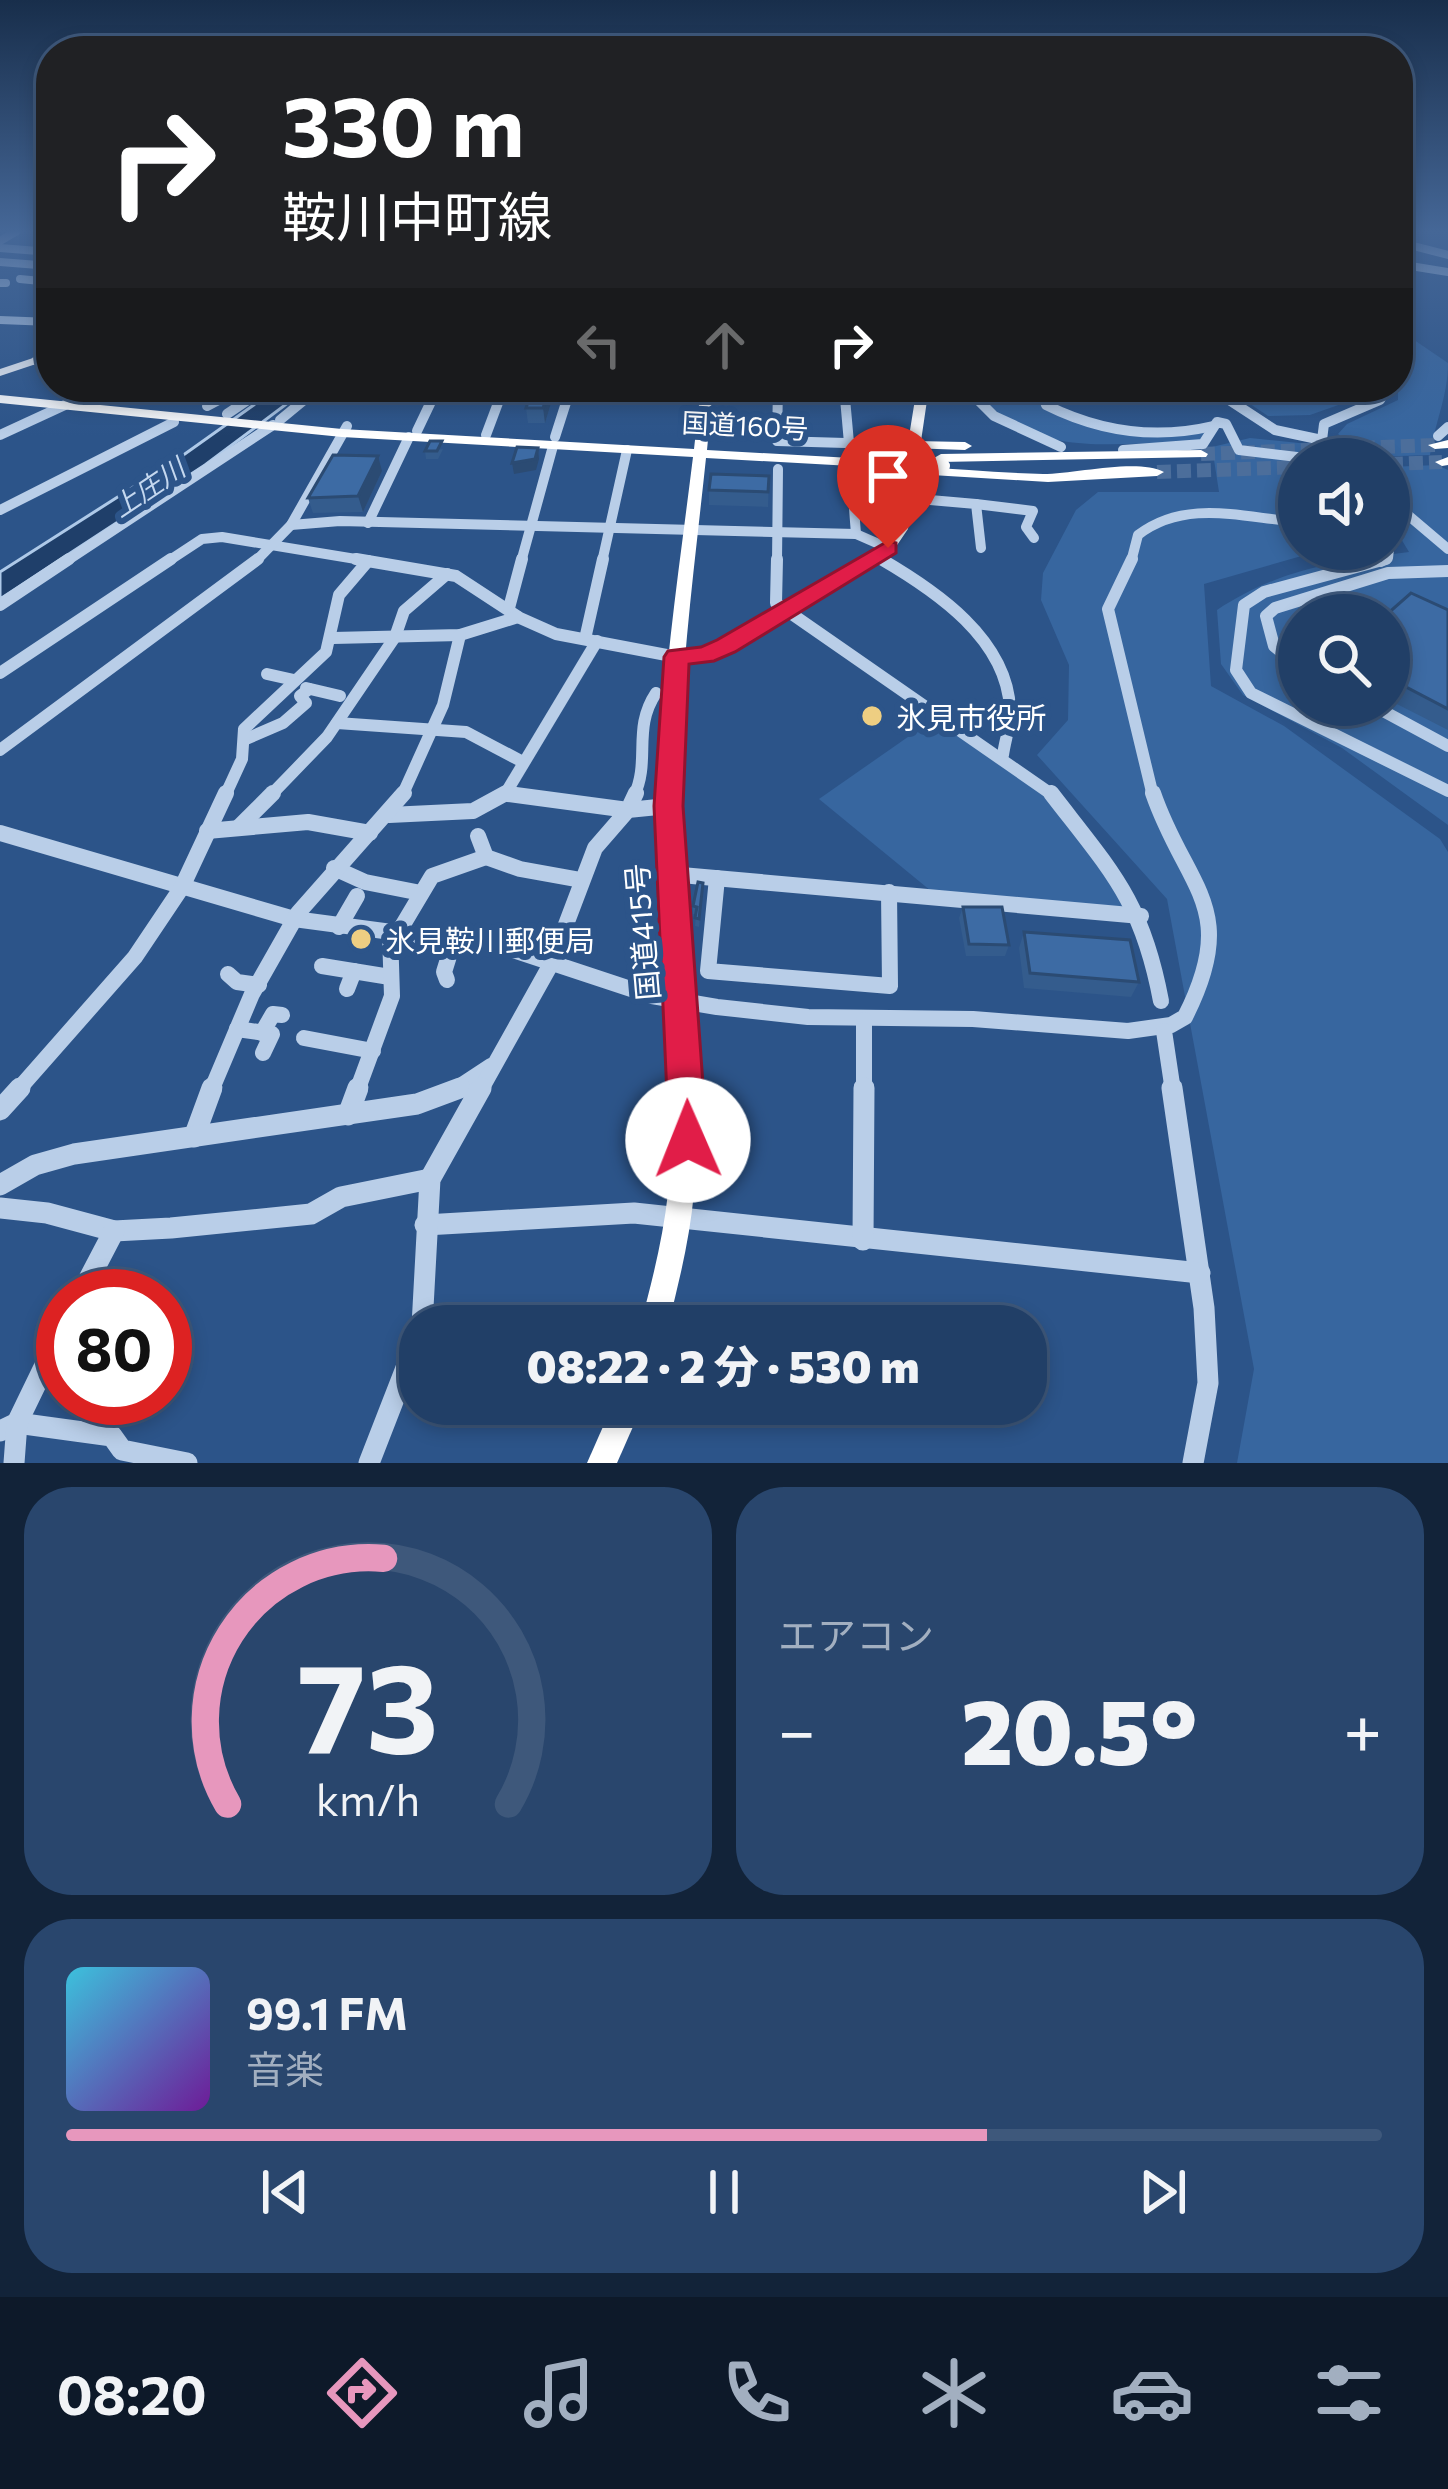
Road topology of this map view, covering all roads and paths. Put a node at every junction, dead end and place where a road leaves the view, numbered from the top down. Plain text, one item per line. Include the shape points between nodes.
1 (0, 320) edge
2 (36, 321) edge
3 (35, 361) edge
4 (0, 373) edge
5 (0, 395) edge
6 (36, 399) edge
7 (62, 402) edge
8 (215, 402) edge
9 (248, 402) edge
10 (302, 402) edge
11 (430, 402) edge
12 (498, 402) edge
13 (566, 402) edge
14 (705, 402) edge
15 (778, 402) edge
16 (845, 402) edge
17 (920, 402) edge
18 (977, 402) edge
19 (1042, 402) edge
20 (1045, 402) edge
21 (1232, 402) edge
22 (1375, 402) edge
23 (71, 403) junction
24 (1046, 405) junction
25 (207, 406) dead end
26 (228, 417) junction
27 (174, 422) dead end
28 (277, 422) junction
29 (1213, 425) junction
30 (1448, 427) edge
31 (344, 429) junction
32 (413, 434) junction
33 (0, 435) edge
34 (485, 435) junction
35 (1313, 438) edge
36 (1322, 438) edge
37 (554, 442) junction
38 (1440, 442) edge
39 (849, 443) junction
40 (914, 446) junction
41 (1061, 447) junction
42 (627, 450) junction
43 (1123, 450) junction
44 (701, 451) junction
45 (1143, 454) junction
46 (1201, 454) tunnel mouth
47 (1278, 455) edge
48 (942, 462) junction
49 (778, 469) dead end
50 (912, 472) junction
51 (1130, 472) junction
52 (1156, 472) tunnel mouth
53 (908, 498) junction
54 (976, 504) junction
55 (0, 510) edge
56 (1278, 520) edge
57 (1410, 522) edge
58 (368, 523) junction
59 (291, 526) junction
60 (529, 527) junction
61 (610, 529) junction
62 (691, 530) junction
63 (778, 532) junction
64 (856, 534) junction
65 (1034, 538) dead end
66 (274, 544) junction
67 (981, 548) dead end
68 (1448, 549) edge
69 (883, 552) junction
70 (368, 561) junction
71 (1352, 570) edge
72 (1448, 571) edge
73 (447, 574) junction
74 (1320, 594) edge
75 (0, 605) edge
76 (1278, 607) edge
77 (785, 610) junction
78 (514, 612) junction
79 (460, 635) junction
80 (395, 637) junction
81 (333, 638) junction
82 (591, 640) junction
83 (1278, 651) edge
84 (677, 657) junction
85 (0, 673) edge
86 (267, 674) dead end
87 (292, 682) junction
88 (309, 689) junction
89 (656, 693) dead end
90 (340, 696) dead end
91 (337, 723) junction
92 (1410, 726) edge
93 (435, 728) junction
94 (246, 739) junction
95 (1448, 746) edge
96 (0, 750) edge
97 (1003, 755) junction
98 (523, 762) junction
99 (1448, 791) edge
100 (508, 794) junction
101 (668, 806) junction
102 (628, 810) junction
103 (389, 815) junction
104 (238, 827) junction
105 (207, 831) junction
106 (0, 832) edge
107 (370, 833) junction
108 (478, 836) dead end
109 (486, 857) junction
110 (334, 868) junction
111 (670, 874) junction
112 (717, 878) junction
113 (581, 880) junction
114 (182, 887) junction
115 (889, 892) junction
116 (421, 893) junction
117 (357, 896) dead end
118 (1141, 916) junction
119 (294, 920) junction
120 (399, 924) junction
121 (339, 927) junction
122 (454, 940) junction
123 (551, 964) junction
124 (322, 966) dead end
125 (354, 971) junction
126 (228, 974) dead end
127 (391, 977) junction
128 (447, 980) dead end
129 (259, 985) junction
130 (346, 989) dead end
131 (1161, 1000) dead end
132 (683, 1001) junction
133 (282, 1016) dead end
134 (864, 1020) junction
135 (234, 1024) junction
136 (1164, 1031) dead end
137 (262, 1033) junction
138 (304, 1038) dead end
139 (373, 1051) junction
140 (263, 1053) dead end
141 (492, 1065) junction
142 (0, 1110) edge
143 (348, 1115) junction
144 (194, 1137) junction
145 (430, 1179) junction
146 (0, 1185) edge
147 (0, 1208) edge
148 (680, 1219) junction
149 (424, 1225) junction
150 (114, 1231) junction
151 (863, 1240) junction
152 (94, 1269) edge
153 (1200, 1273) junction
154 (422, 1305) edge
155 (659, 1305) edge
156 (36, 1378) edge
157 (399, 1398) edge
158 (619, 1425) edge
159 (9, 1427) edge
160 (173, 1462) edge
161 (14, 1463) edge
162 (369, 1463) edge
163 (602, 1463) edge
164 (1192, 1463) edge

1 - 2 street
3 - 4 main road
5 - 6 highway, 国道160号
7 - 23 highway, 国道160号
8 - 25 street
9 - 26 street
10 - 28 street
11 - 32 street
12 - 34 street
13 - 37 street
14 - 44 highway, 国道415号
15 - 39 street via 777,441
16 - 39 street
17 - 40 main road
18 - 41 street
19 - 24 street
20 - 24 street
21 - 35 street via 1275,430
22 - 36 street via 1335,416
23 - 26 highway, 国道160号
23 - 33 street
24 - 29 street via 1094,428 1173,434
26 - 28 highway, 国道160号
27 - 55 street
28 - 31 highway, 国道160号
28 - 75 street
29 - 43 street via 1203,444
29 - 47 street via 1226,424 1239,450
30 - 38 street
31 - 32 highway, 国道160号
31 - 59 street
32 - 34 highway, 国道160号
32 - 37 highway, 国道160号
32 - 58 street
34 - 37 highway, 国道160号
37 - 42 highway, 国道160号
37 - 44 highway, 国道160号
37 - 60 street
39 - 40 street
40 - 41 highway
40 - 50 main road
41 - 43 highway
42 - 44 highway, 国道160号
42 - 61 street
43 - 45 highway
44 - 48 highway, 国道160号, bridge
44 - 62 highway, 国道415号
45 - 46 highway, 国道160号
45 - 48 highway, 国道160号
48 - 51 highway, 国道160号
49 - 63 street
50 - 51 highway
50 - 53 main road
50 - 64 street via 851,470
51 - 52 highway, 国道160号
53 - 54 street
53 - 69 main road via 902,530
54 - 65 street via 1033,511 1026,527
54 - 67 street
56 - 134 street via 1161,517 1138,535 1108,609 1154,798 1211,919 1212,944 1185,1017 1128,1031
57 - 68 street
58 - 59 street
58 - 60 street
59 - 66 street
60 - 61 street
60 - 78 street
61 - 62 street
61 - 82 street
62 - 63 street
62 - 84 highway, 国道415号
63 - 64 street
63 - 77 street via 776,603
64 - 69 street
66 - 70 street
66 - 85 street via 202,538
66 - 96 street via 216,596
69 - 77 main road
69 - 97 street via 941,594 996,658 1010,708
70 - 73 street
70 - 81 street via 339,595
71 - 99 street via 1264,592 1244,605 1236,670 1251,693
72 - 74 street via 1388,573
73 - 78 street
73 - 80 street via 404,611
76 - 83 street via 1265,629
77 - 84 main road via 705,656
77 - 97 street
78 - 79 street
78 - 82 street
79 - 80 street
79 - 93 street via 458,670
80 - 81 street
80 - 91 street
81 - 87 street
82 - 84 street
82 - 98 street
84 - 101 highway, 国道415号
86 - 87 street
87 - 88 street
87 - 94 street via 249,722
88 - 90 street
88 - 94 street via 295,715
89 - 102 street via 642,715 640,781
91 - 93 street
91 - 104 street
92 - 95 street
93 - 98 street via 466,732
93 - 103 street
94 - 105 street
97 - 118 street via 1047,787
98 - 100 street
100 - 102 street
100 - 103 street via 483,812
101 - 102 street
101 - 111 highway, 国道415号
102 - 113 street via 595,848
103 - 107 street
104 - 105 street
104 - 107 street via 308,822
105 - 114 street
106 - 114 street
107 - 110 street
108 - 109 street
109 - 113 street
109 - 116 street via 427,875
110 - 116 street
110 - 119 street
111 - 112 street
111 - 132 highway, 国道415号
112 - 115 street
112 - 115 street via 708,970 890,986
113 - 123 street
114 - 119 street
114 - 142 street via 135,957
115 - 118 street
116 - 120 street
117 - 121 street
118 - 131 street
119 - 121 street
119 - 129 street
120 - 121 street
120 - 122 street
120 - 127 street
122 - 123 street via 504,946
122 - 128 street
123 - 132 street
123 - 141 street
124 - 125 street
125 - 127 street
125 - 130 street
126 - 129 street
127 - 139 street
129 - 135 street
132 - 134 street
132 - 148 highway, 国道415号 via 688,1140
133 - 137 street via 273,1014
134 - 151 street
135 - 137 street
135 - 144 street
136 - 153 street
137 - 140 street via 272,1034
138 - 139 street
139 - 143 street
141 - 143 street via 441,1096
141 - 145 street
143 - 144 street
144 - 146 street via 74,1154
145 - 149 street
145 - 150 street via 341,1197 310,1214
147 - 150 street
148 - 149 street via 634,1214
148 - 151 street
148 - 155 highway, 国道415号
149 - 154 street
150 - 152 street
151 - 153 street
153 - 164 street via 1208,1383
156 - 159 street
157 - 162 street
158 - 163 highway
159 - 160 street via 112,1436 122,1450
159 - 161 street

